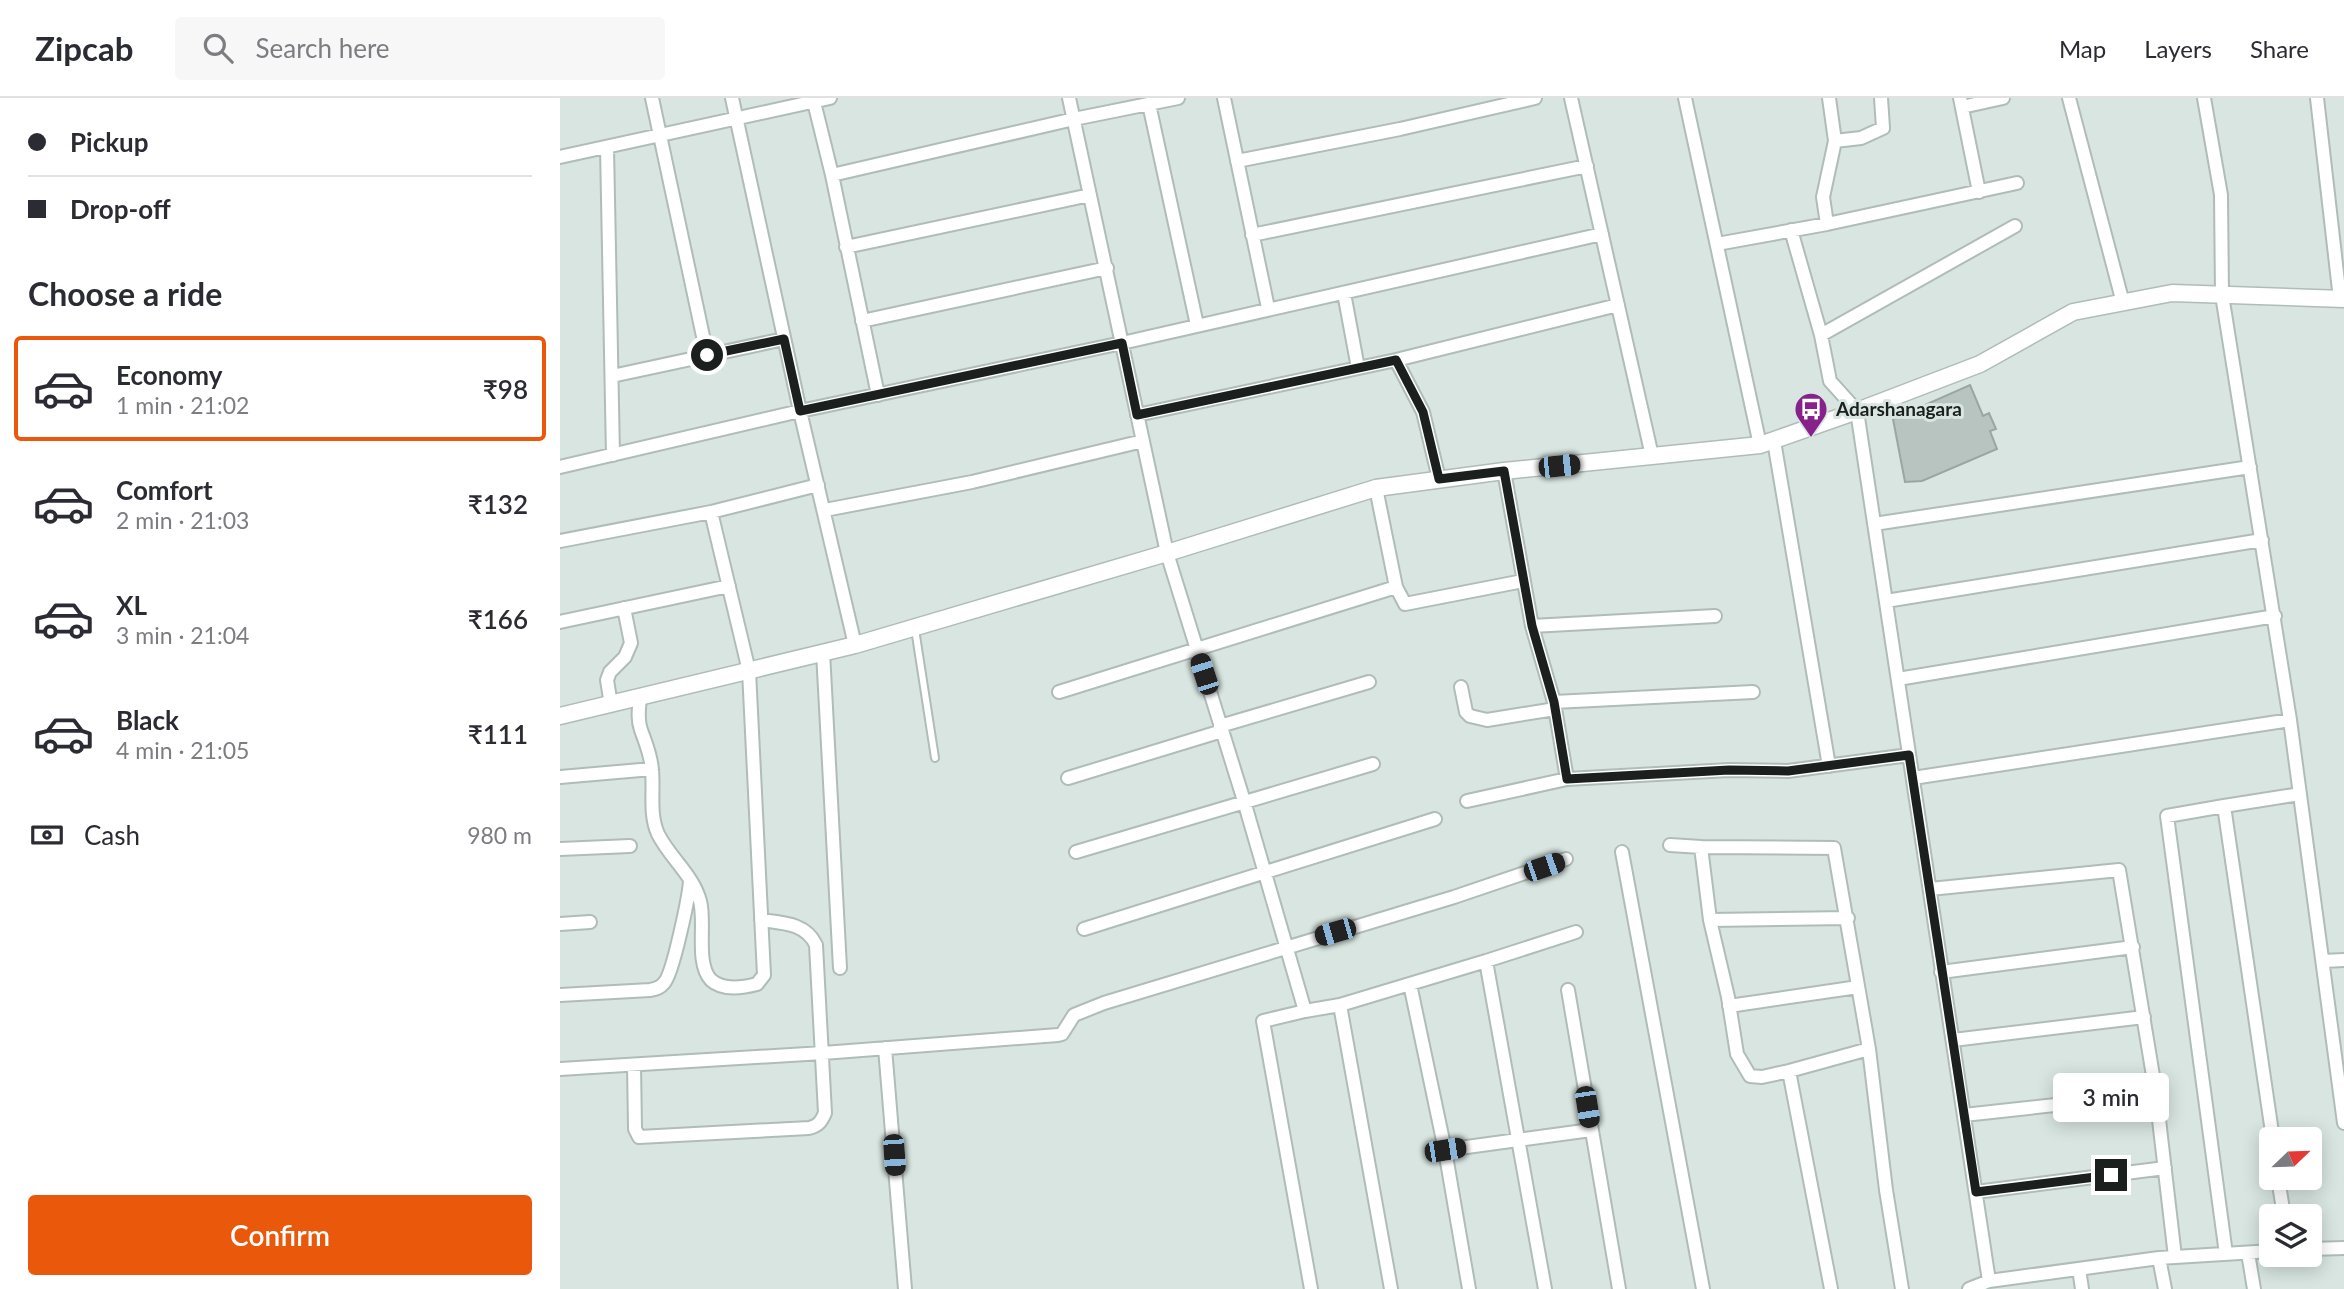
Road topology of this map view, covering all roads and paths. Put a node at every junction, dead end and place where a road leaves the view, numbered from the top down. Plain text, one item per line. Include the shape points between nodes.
1 (652, 98) edge
2 (732, 98) edge
3 (830, 98) edge
4 (1069, 98) edge
5 (1178, 98) edge
6 (1224, 98) edge
7 (1535, 98) edge
8 (1572, 98) edge
9 (1685, 98) edge
10 (1829, 98) edge
11 (1881, 98) edge
12 (2003, 98) edge
13 (2069, 98) edge
14 (2204, 98) edge
15 (2318, 98) edge
16 (814, 102) junction
17 (1961, 102) edge
18 (1149, 104) junction
19 (736, 119) junction
20 (1074, 119) junction
21 (659, 136) junction
22 (1835, 141) junction
23 (607, 147) junction
24 (560, 157) edge
25 (1237, 161) junction
26 (1587, 166) junction
27 (832, 175) junction
28 (2017, 184) dead end
29 (1979, 192) junction
30 (1090, 195) junction
31 (1827, 225) junction
32 (2015, 226) dead end
33 (1791, 230) junction
34 (1252, 234) junction
35 (1602, 234) junction
36 (1717, 244) junction
37 (846, 247) junction
38 (1107, 268) junction
39 (1344, 293) junction
40 (2222, 295) junction
41 (2342, 299) edge
42 (2123, 303) junction
43 (1618, 305) junction
44 (1268, 308) junction
45 (862, 321) junction
46 (1196, 325) junction
47 (1821, 335) junction
48 (784, 339) junction
49 (1122, 343) junction
50 (707, 355) junction
51 (1396, 360) junction
52 (1358, 368) junction
53 (612, 376) junction
54 (878, 395) junction
55 (800, 411) junction
56 (1857, 411) junction
57 (1137, 415) junction
58 (1143, 441) junction
59 (1767, 443) junction
60 (613, 455) junction
61 (1652, 456) junction
62 (560, 467) edge
63 (2250, 467) junction
64 (1504, 471) junction
65 (1439, 479) junction
66 (818, 485) junction
67 (1376, 488) junction
68 (825, 510) junction
69 (711, 512) junction
70 (1874, 524) junction
71 (2262, 540) junction
72 (560, 541) edge
73 (1167, 554) junction
74 (1523, 581) junction
75 (729, 586) junction
76 (1396, 587) junction
77 (1886, 601) junction
78 (624, 608) junction
79 (1714, 616) dead end
80 (2275, 616) junction
81 (560, 622) edge
82 (1532, 626) junction
83 (915, 627) junction
84 (855, 645) junction
85 (1196, 648) junction
86 (823, 652) junction
87 (749, 671) junction
88 (1898, 679) junction
89 (1369, 682) dead end
90 (1461, 687) dead end
91 (1059, 692) dead end
92 (1753, 692) dead end
93 (640, 698) junction
94 (611, 705) junction
95 (1555, 706) junction
96 (560, 716) edge
97 (2290, 720) junction
98 (1221, 728) junction
99 (1909, 755) junction
100 (936, 758) dead end
101 (1373, 764) dead end
102 (1829, 766) junction
103 (652, 769) junction
104 (560, 777) edge
105 (1068, 778) dead end
106 (1913, 778) junction
107 (1567, 779) junction
108 (2300, 794) junction
109 (1244, 801) junction
110 (1467, 801) dead end
111 (2224, 806) junction
112 (1435, 819) dead end
113 (1670, 845) dead end
114 (630, 846) dead end
115 (1701, 847) junction
116 (560, 849) edge
117 (1076, 852) dead end
118 (1622, 852) dead end
119 (1566, 859) dead end
120 (1265, 874) junction
121 (690, 879) junction
122 (1930, 889) junction
123 (1848, 918) junction
124 (761, 920) junction
125 (1710, 920) junction
126 (590, 922) dead end
127 (560, 924) edge
128 (1084, 929) dead end
129 (1576, 932) dead end
130 (1288, 947) junction
131 (2133, 947) junction
132 (2344, 960) edge
133 (1486, 961) junction
134 (2323, 961) junction
135 (840, 968) dead end
136 (1941, 972) junction
137 (1410, 985) junction
138 (1858, 987) junction
139 (1568, 990) dead end
140 (560, 995) edge
141 (1340, 1005) junction
142 (1730, 1006) junction
143 (1305, 1011) junction
144 (2144, 1017) junction
145 (2338, 1028) edge
146 (1953, 1040) junction
147 (885, 1048) junction
148 (1869, 1049) junction
149 (823, 1053) junction
150 (634, 1065) junction
151 (560, 1069) edge
152 (1789, 1071) junction
153 (2156, 1094) junction
154 (2343, 1105) edge
155 (1964, 1115) junction
156 (2344, 1123) edge
157 (2271, 1127) edge
158 (1591, 1130) junction
159 (1518, 1139) junction
160 (1445, 1150) junction
161 (2165, 1168) junction
162 (1976, 1192) junction
163 (2344, 1248) edge
164 (2322, 1249) edge
165 (2259, 1252) edge
166 (2248, 1253) junction
167 (2226, 1254) junction
168 (2175, 1257) junction
169 (2159, 1258) junction
170 (2079, 1269) junction
171 (1989, 1281) junction
172 (1973, 1288) edge
173 (905, 1289) edge
174 (1311, 1289) edge
175 (1391, 1289) edge
176 (1469, 1289) edge
177 (1545, 1289) edge
178 (1619, 1289) edge
179 (1703, 1289) edge
180 (1831, 1289) edge
181 (1902, 1289) edge
182 (2082, 1289) edge
183 (2165, 1289) edge
184 (2254, 1289) edge

1 - 21 street
2 - 19 street
3 - 16 street
4 - 20 street
5 - 18 street
6 - 25 street
7 - 25 street
8 - 26 street
9 - 36 street
10 - 22 street
11 - 22 street via 1883,128 1861,138
12 - 17 street
13 - 42 street
14 - 40 street via 2221,195
15 - 41 street
16 - 19 street
16 - 27 street
17 - 29 street
18 - 20 street
18 - 46 street
19 - 21 street
19 - 48 street
20 - 27 street
20 - 30 street
21 - 23 street
21 - 50 street
22 - 31 street via 1823,197
23 - 24 street
23 - 53 street
25 - 34 street
26 - 34 street
26 - 35 street
27 - 37 street
28 - 29 street
29 - 31 street
30 - 37 street
30 - 38 street
31 - 33 street
32 - 47 street
33 - 36 street
33 - 47 street
34 - 44 street
35 - 39 street
35 - 43 street
36 - 59 street
37 - 45 street
38 - 45 street
38 - 49 street
39 - 44 street
39 - 52 street
40 - 41 street
40 - 42 street via 2172,293
40 - 63 street
42 - 56 street via 2073,312 1980,364
43 - 51 street
43 - 61 street
44 - 46 street
45 - 54 street
46 - 49 street
47 - 56 street via 1830,382
48 - 50 street
48 - 55 street
49 - 54 street
49 - 57 street
50 - 53 street
51 - 52 street
51 - 65 street via 1423,412
52 - 57 street
53 - 60 street
54 - 55 street
55 - 60 street
55 - 66 street
56 - 59 street
56 - 70 street
57 - 58 street
58 - 68 street via 972,482
58 - 73 street
59 - 61 street
59 - 102 street
60 - 62 street
61 - 64 street
63 - 70 street
63 - 71 street
64 - 65 street
64 - 74 street
65 - 67 street
66 - 68 street
66 - 69 street
67 - 73 street
67 - 76 street
68 - 84 street
69 - 72 street
69 - 75 street
70 - 77 street
71 - 77 street
71 - 80 street
73 - 83 street
73 - 85 street
74 - 76 street via 1405,604
74 - 82 street
75 - 78 street
75 - 87 street
76 - 85 street
77 - 88 street
78 - 81 street
78 - 94 street via 631,643 607,680
79 - 82 street
80 - 88 street
80 - 97 street
82 - 95 street
83 - 84 street
83 - 100 lane
84 - 86 street
85 - 91 street
85 - 98 street
86 - 87 street
86 - 135 street
87 - 93 street
87 - 124 street
88 - 99 street
89 - 98 street
90 - 95 street via 1466,712 1476,718 1487,720
92 - 95 street
93 - 94 street
93 - 103 street via 640,729
94 - 96 street
95 - 107 street
97 - 106 street
97 - 108 street
98 - 105 street
98 - 109 street
99 - 102 street
99 - 106 street
101 - 109 street
102 - 107 street
103 - 104 street
103 - 121 street via 654,822
106 - 122 street
107 - 110 street
108 - 111 street
108 - 134 street
109 - 117 street
109 - 120 street
111 - 157 street
111 - 167 street via 2167,817
112 - 120 street
113 - 115 street
114 - 116 street
115 - 123 street via 1834,848
115 - 125 street
118 - 179 street
119 - 130 street
120 - 128 street
120 - 130 street
121 - 124 street via 700,898 704,964 713,982 729,988 761,981
121 - 140 street via 670,974 660,988
122 - 131 street via 2119,870
122 - 136 street
123 - 125 street
123 - 138 street
124 - 149 street via 796,925 816,945
125 - 142 street
126 - 127 street
129 - 133 street
130 - 143 street
130 - 147 street via 1083,1010 1062,1034
131 - 136 street
131 - 144 street
132 - 134 street
133 - 137 street
133 - 159 street
134 - 145 street
136 - 146 street
137 - 141 street
137 - 160 street
138 - 142 street
138 - 148 street
139 - 158 street
141 - 143 street
141 - 175 street
142 - 152 street via 1737,1054 1750,1076
143 - 174 street via 1263,1021
144 - 146 street
144 - 153 street
145 - 154 street
146 - 155 street
147 - 149 street
147 - 173 street
148 - 152 street
148 - 181 street
149 - 150 street
149 - 150 street via 822,1121 809,1128 781,1130 639,1138
150 - 151 street
152 - 180 street
153 - 155 street
153 - 161 street
154 - 156 street
155 - 162 street
158 - 159 street
158 - 178 street
159 - 160 street
159 - 177 street
160 - 176 street
161 - 162 street
161 - 168 street
162 - 171 street
163 - 164 street
165 - 166 street
166 - 167 street
166 - 184 street
167 - 168 street
168 - 169 street
169 - 170 street
169 - 183 street
170 - 171 street
170 - 182 street
171 - 172 street

